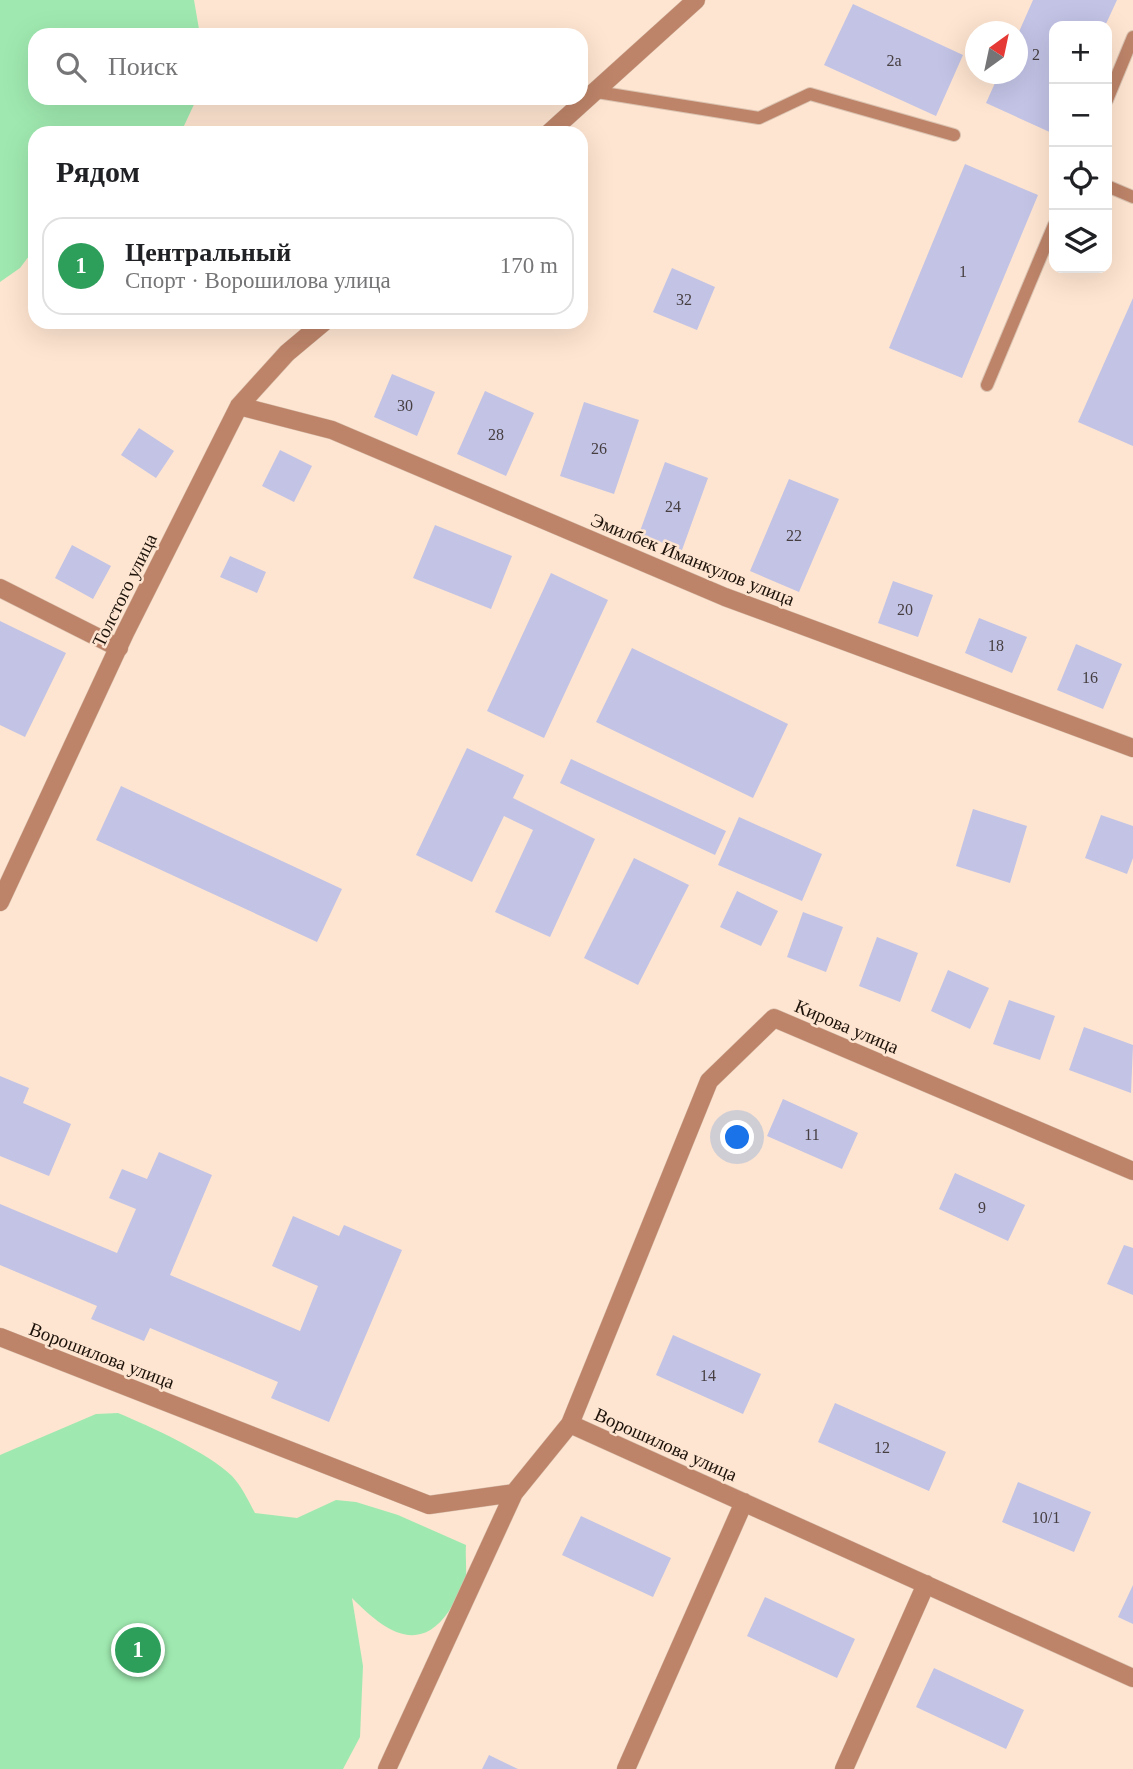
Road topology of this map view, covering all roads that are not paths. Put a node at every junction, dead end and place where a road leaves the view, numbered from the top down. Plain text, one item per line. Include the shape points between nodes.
1 (696, 0) edge
2 (1133, 37) edge
3 (1112, 88) edge
4 (597, 92) junction
5 (588, 100) edge
6 (582, 105) edge
7 (557, 126) edge
8 (954, 135) dead end
9 (1112, 188) edge
10 (1133, 197) edge
11 (1049, 237) edge
12 (316, 329) edge
13 (987, 385) dead end
14 (239, 407) junction
15 (0, 588) edge
16 (119, 648) junction
17 (1133, 748) edge
18 (0, 902) edge
19 (1133, 1171) edge
20 (0, 1337) edge
21 (570, 1424) junction
22 (514, 1493) junction
23 (744, 1502) junction
24 (926, 1584) junction
25 (1133, 1678) edge
26 (387, 1769) edge
27 (626, 1769) edge
28 (844, 1769) edge

1 - 4 street
2 - 3 lane
4 - 5 street
4 - 8 lane via 760,118 810,94
6 - 7 street
9 - 10 lane
11 - 13 lane
12 - 14 street, Толстого улица via 287,353
14 - 16 street, Толстого улица
14 - 17 street, Эмилбек Иманкулов улица via 332,430 725,597
15 - 16 street
16 - 18 street, Толстого улица
19 - 21 street, Кирова улица via 774,1018 709,1081
20 - 22 street, Ворошилова улица via 429,1505
21 - 22 street, Ворошилова улица
21 - 23 street, Ворошилова улица
22 - 26 street
23 - 24 street, Ворошилова улица
23 - 27 street
24 - 25 street, Ворошилова улица
24 - 28 street

